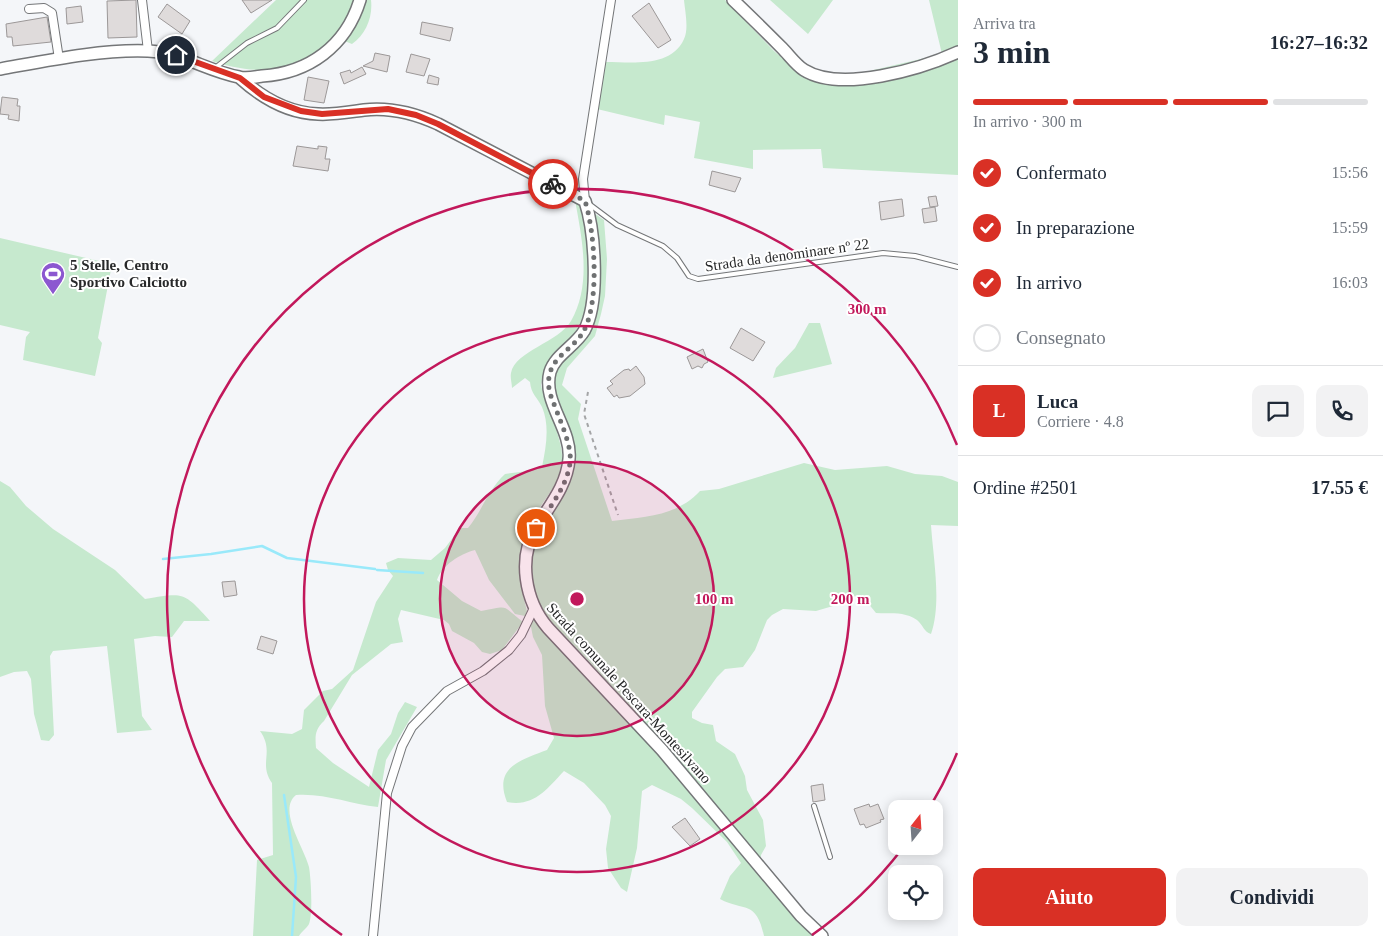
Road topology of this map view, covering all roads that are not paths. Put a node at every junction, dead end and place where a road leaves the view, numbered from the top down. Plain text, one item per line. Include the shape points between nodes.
1 (142, 0) edge
2 (304, 0) edge
3 (360, 0) edge
4 (611, 0) edge
5 (733, 0) edge
6 (29, 9) dead end
7 (148, 51) junction
8 (958, 52) edge
9 (60, 59) junction
10 (215, 68) junction
11 (0, 69) edge
12 (240, 78) junction
13 (585, 201) junction
14 (958, 267) edge
15 (534, 608) junction
16 (814, 806) dead end
17 (830, 857) dead end
18 (373, 936) edge
19 (822, 936) edge

1 - 7 street
2 - 10 lane via 277,28 247,43
3 - 12 street via 341,37 314,61 297,71
4 - 13 street via 582,179
5 - 8 street via 803,70 833,80 903,70
6 - 9 street via 44,8 52,13
7 - 9 street
7 - 10 street via 176,55
9 - 11 street
10 - 12 street
12 - 13 street via 264,97 310,113 383,109 416,115
13 - 14 lane, Strada da denominare nº 22 via 617,225 668,250 690,276 698,280 877,253 908,254
13 - 15 street, Strada comunale Pescara-Montesilvano via 593,238 592,301 584,332 556,361 550,372 548,384 566,436 569,460 562,484 536,528 528,549 526,572
15 - 18 street via 521,635 509,650 483,671 447,691 412,728 402,746 388,793
15 - 19 street, Strada comunale Pescara-Montesilvano via 548,628 662,750 801,916
16 - 17 lane

